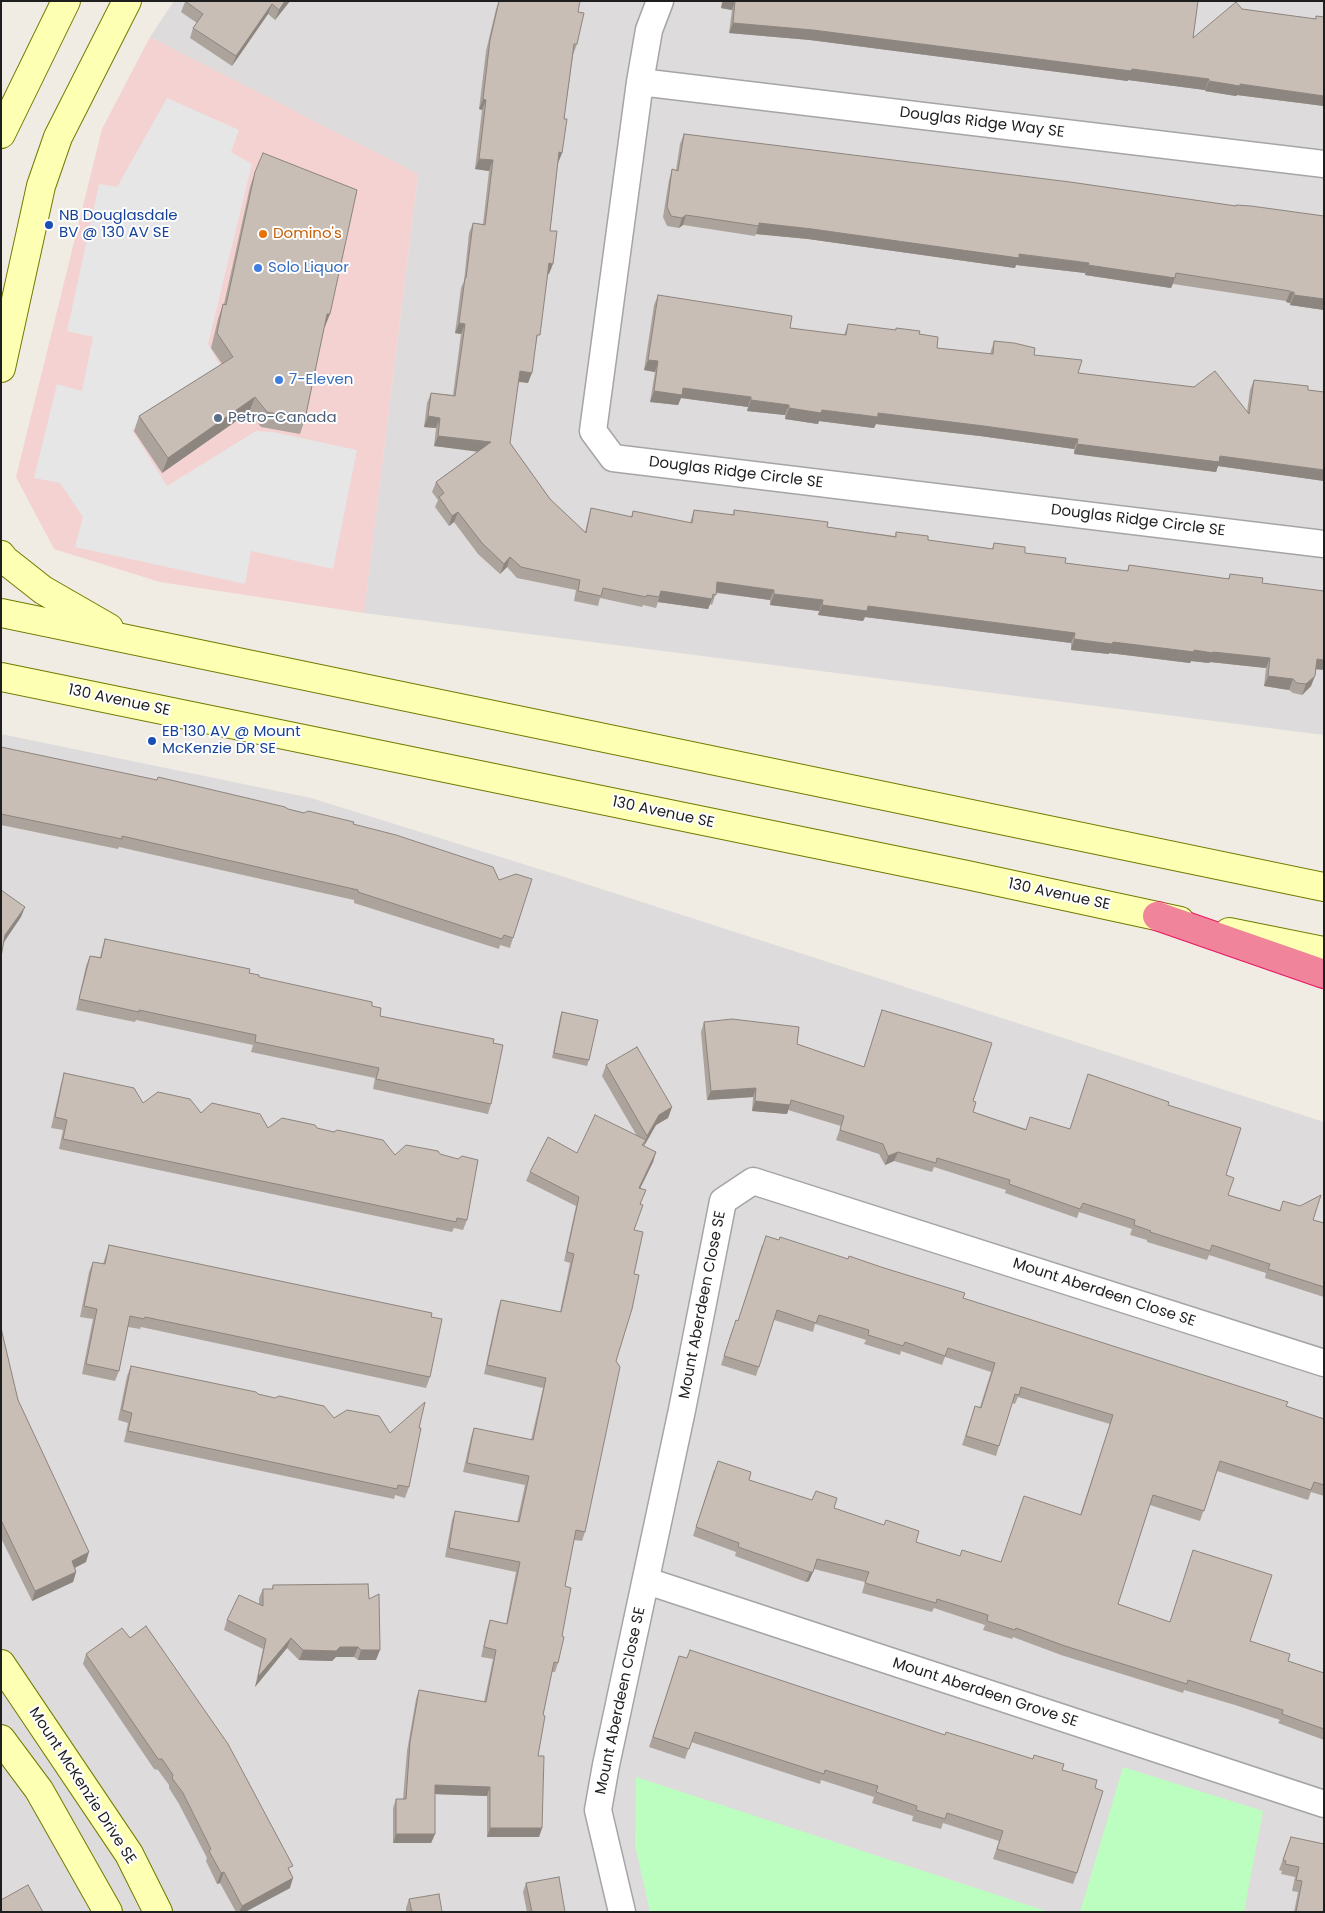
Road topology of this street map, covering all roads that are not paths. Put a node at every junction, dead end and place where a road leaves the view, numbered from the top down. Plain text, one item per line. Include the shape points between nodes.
1 (66, 1) edge
2 (127, 1) edge
3 (660, 1) edge
4 (640, 82) junction
5 (1, 134) edge
6 (1324, 164) edge
7 (1, 368) edge
8 (1324, 544) edge
9 (1, 555) edge
10 (1, 613) edge
11 (132, 641) junction
12 (1, 677) edge
13 (1324, 887) edge
14 (1157, 916) junction
15 (1324, 951) edge
16 (1324, 974) edge
17 (1324, 1363) edge
18 (647, 1581) junction
19 (1, 1664) edge
20 (1, 1739) edge
21 (1324, 1804) edge
22 (108, 1912) edge
23 (158, 1912) edge
24 (622, 1912) edge

1 - 5 street
2 - 7 street via 58,137 41,186
3 - 4 street, Douglas Ridge Circle SE via 649,30
4 - 6 street, Douglas Ridge Way SE
4 - 8 street, Douglas Ridge Circle SE via 593,432 613,458
9 - 11 street via 43,590
10 - 11 street
11 - 13 street
12 - 14 street, 130 Avenue SE
14 - 15 street, 130 Avenue SE
14 - 16 highway
17 - 18 street, Mount Aberdeen Close SE via 753,1181 723,1201
18 - 21 street, Mount Aberdeen Grove SE
18 - 24 street, Mount Aberdeen Close SE via 598,1810
19 - 23 street, Mount McKenzie Drive SE via 129,1854
20 - 22 street via 39,1790

